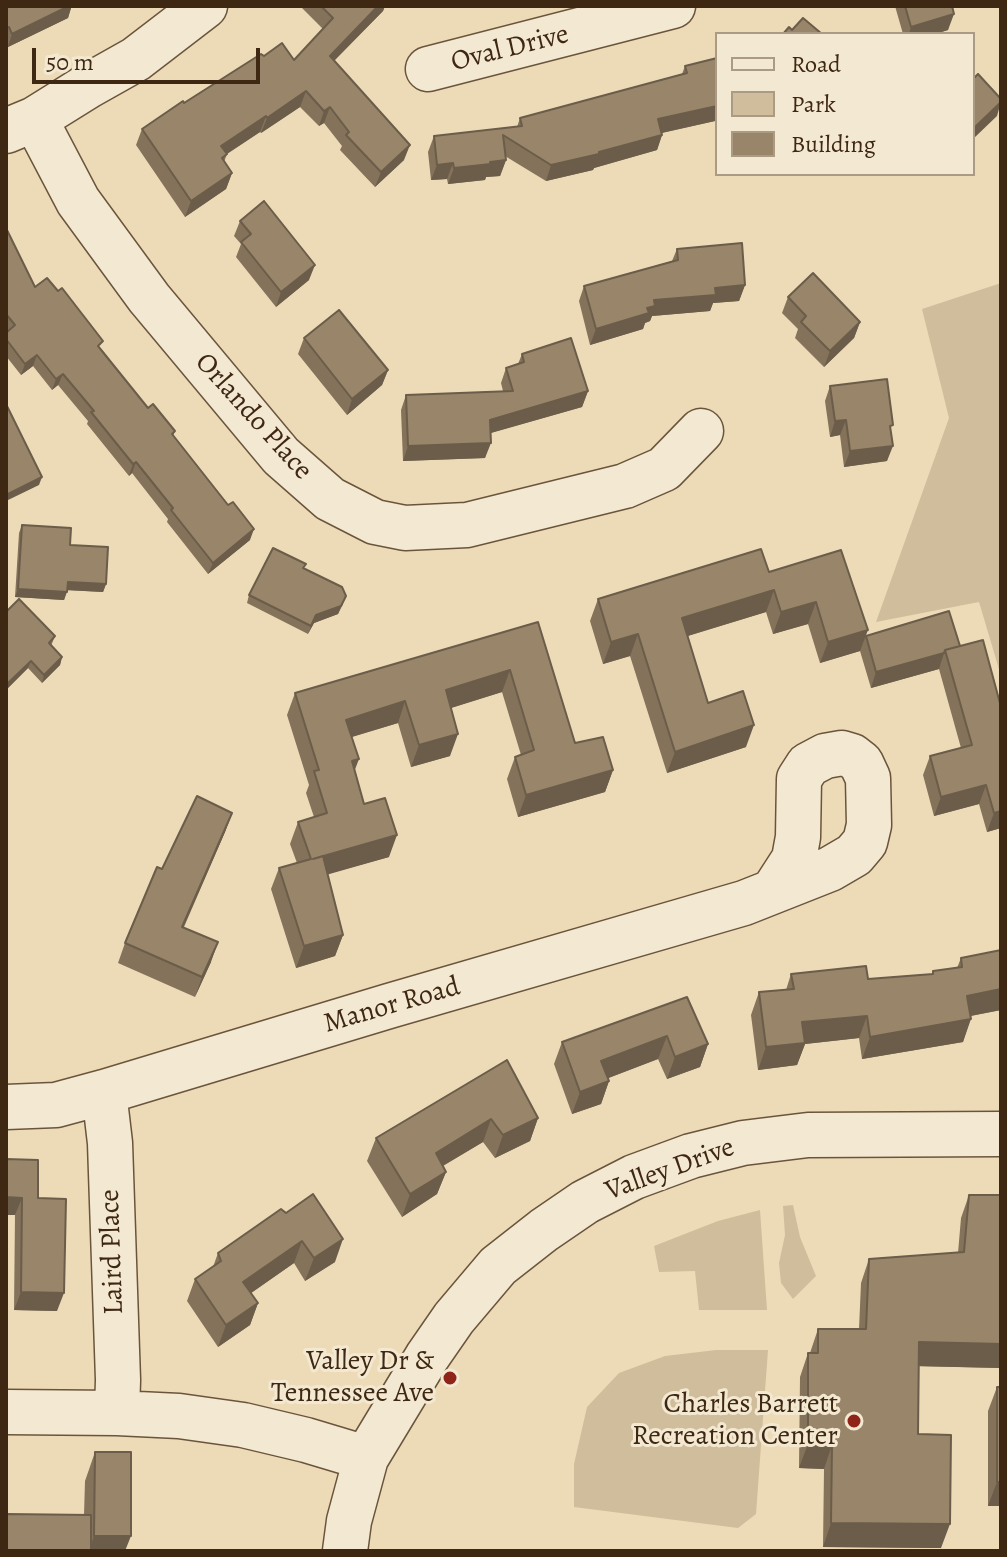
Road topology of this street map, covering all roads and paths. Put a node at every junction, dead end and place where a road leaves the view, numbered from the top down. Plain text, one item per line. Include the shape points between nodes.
1 (205, 6) edge
2 (673, 6) edge
3 (589, 17) edge
4 (428, 69) dead end
5 (20, 125) edge
6 (701, 431) dead end
7 (774, 890) dead end
8 (104, 1092) junction
9 (6, 1107) edge
10 (1001, 1134) edge
11 (6, 1412) edge
12 (117, 1413) junction
13 (366, 1458) junction
14 (345, 1551) edge

1 - 5 street via 136,59
2 - 3 street, Oval Drive
3 - 4 street, Oval Drive
5 - 6 street, Orlando Place via 149,298 281,456 330,499 375,522 405,528 467,525 625,486 664,469
7 - 8 street, Manor Road
8 - 9 street, Manor Road via 56,1105
8 - 12 street, Laird Place
10 - 13 street, Valley Drive via 808,1135 743,1143 634,1177 585,1202 498,1266 436,1344
11 - 12 street
12 - 13 street via 243,1425
13 - 14 street, Valley Drive

